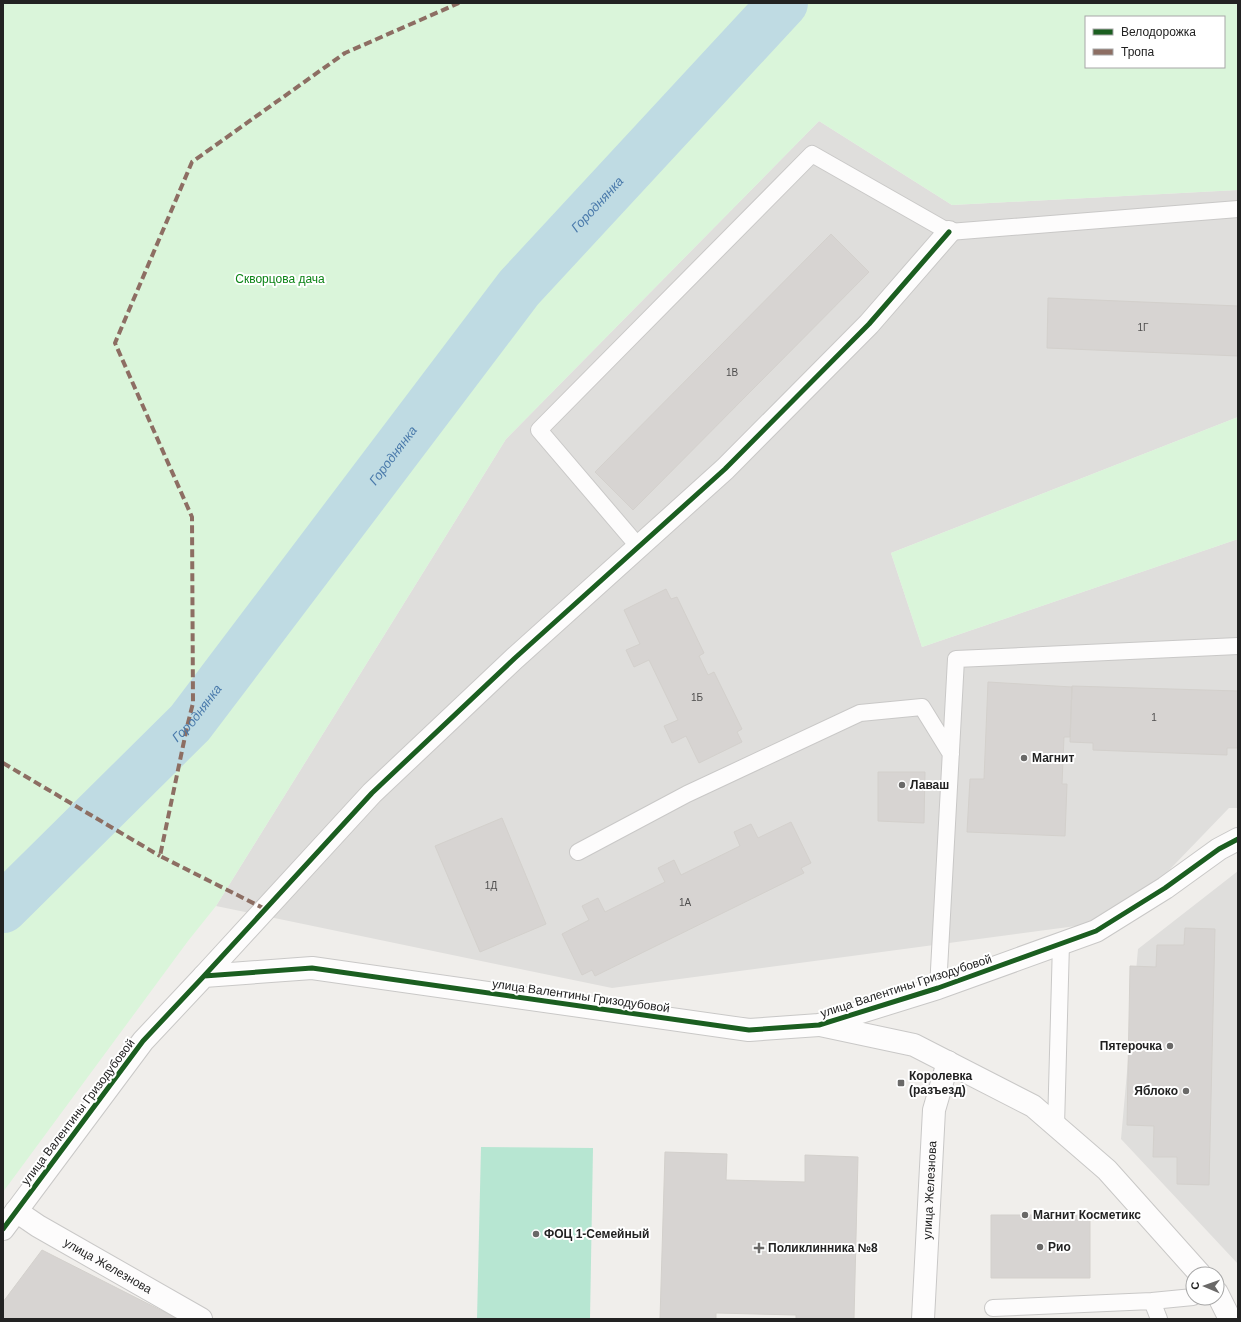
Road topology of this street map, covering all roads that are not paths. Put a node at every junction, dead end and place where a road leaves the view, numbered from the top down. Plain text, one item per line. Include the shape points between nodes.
1 (1238, 209) edge
2 (949, 232) junction
3 (638, 546) junction
4 (1238, 646) edge
5 (951, 754) junction
6 (1238, 839) edge
7 (578, 852) dead end
8 (1062, 943) junction
9 (204, 976) junction
10 (938, 988) junction
11 (819, 1025) junction
12 (948, 1062) junction
13 (1056, 1126) junction
14 (16, 1211) junction
15 (3, 1228) edge
16 (1193, 1266) edge
17 (1185, 1298) edge
18 (1152, 1301) junction
19 (1223, 1306) edge
20 (993, 1308) dead end
21 (201, 1319) edge
22 (923, 1319) edge
23 (1159, 1319) edge
24 (1230, 1319) edge

1 - 2 lane
2 - 3 street via 869,324 725,469
2 - 3 lane via 812,154 544,424 539,430
3 - 9 street via 372,793
4 - 5 lane via 956,659
5 - 7 lane via 922,707 860,712 687,794
5 - 10 lane
6 - 8 street, улица Валентины Гризодубовой via 1096,931
8 - 10 street, улица Валентины Гризодубовой
8 - 13 lane
9 - 11 street, улица Валентины Гризодубовой via 312,968 749,1030
9 - 14 street, улица Валентины Гризодубовой via 143,1041
10 - 11 street, улица Валентины Гризодубовой
11 - 12 street via 914,1045
12 - 13 street via 1033,1106
12 - 22 street, улица Железнова via 934,1110
13 - 16 street via 1107,1170
14 - 15 street, улица Валентины Гризодубовой
14 - 21 street, улица Железнова
17 - 18 lane
18 - 20 lane
18 - 23 lane
19 - 24 street

